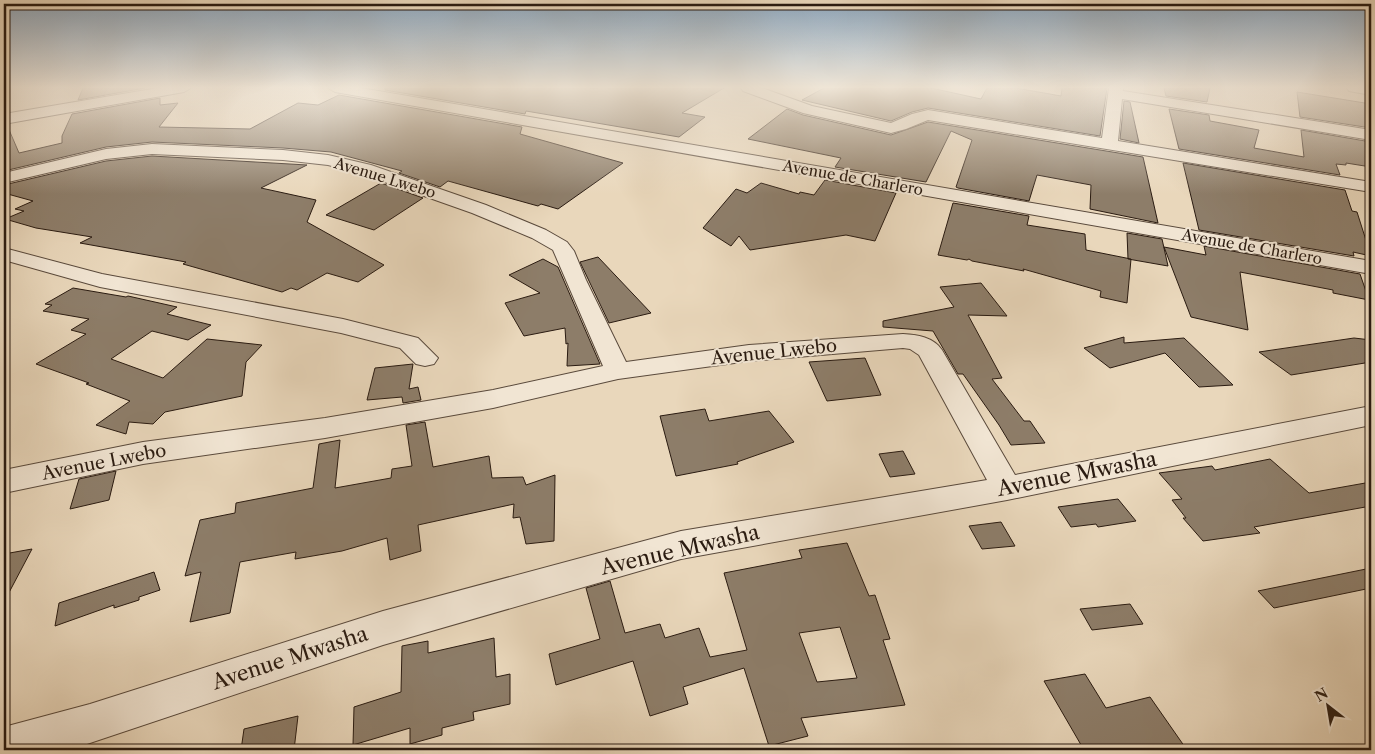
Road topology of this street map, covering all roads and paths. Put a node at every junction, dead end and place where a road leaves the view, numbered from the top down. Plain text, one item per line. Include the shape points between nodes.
1 (538, 123) edge
2 (868, 123) edge
3 (903, 123) edge
4 (977, 123) edge
5 (1112, 123) edge
6 (1303, 123) edge
7 (1371, 135) edge
8 (1109, 145) junction
9 (4, 178) edge
10 (1371, 187) edge
11 (4, 254) edge
12 (1371, 268) edge
13 (425, 358) dead end
14 (618, 371) junction
15 (1371, 416) edge
16 (4, 482) edge
17 (1007, 488) junction
18 (4, 748) edge

1 - 12 street, Avenue de Charlero
2 - 3 street via 895,128
4 - 8 street
5 - 8 street
6 - 7 street
8 - 10 street
9 - 14 street, Avenue Lwebo via 106,154 146,149 283,155 328,160 365,169 479,209 560,246
11 - 13 street via 100,280 343,326 409,342
14 - 16 street, Avenue Lwebo via 493,399 325,428 143,453
14 - 17 street, Avenue Lwebo via 749,353 916,342 929,350
15 - 17 street, Avenue Mwasha
17 - 18 street, Avenue Mwasha via 682,545 383,628 90,724

